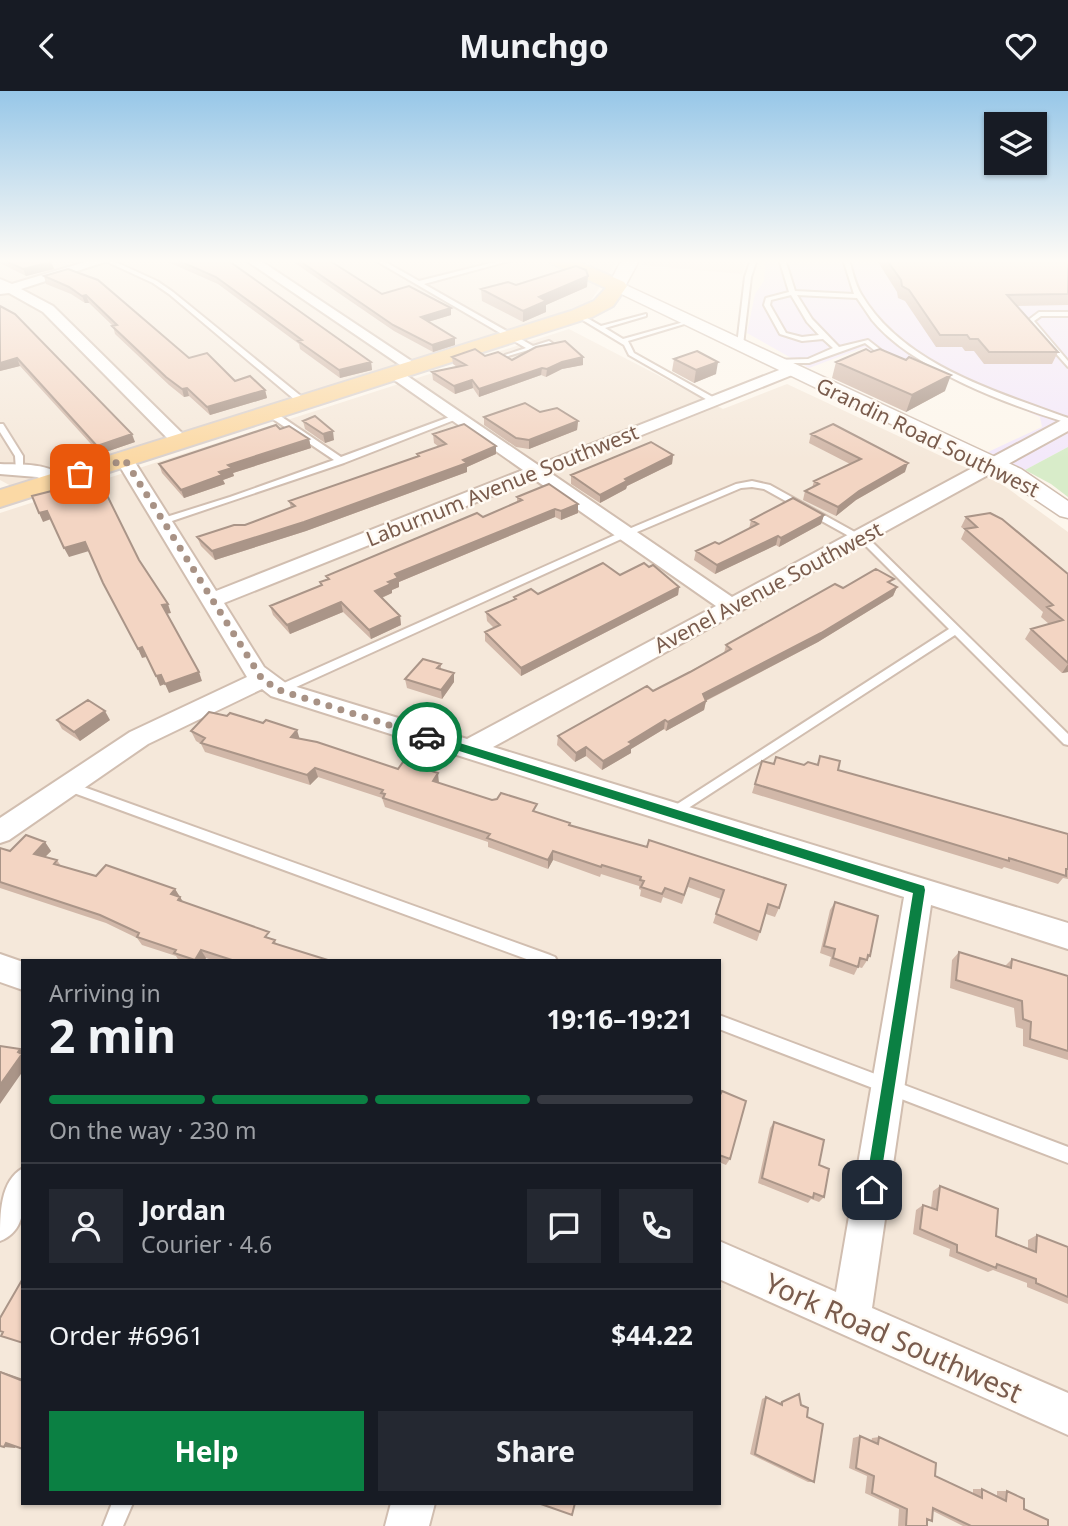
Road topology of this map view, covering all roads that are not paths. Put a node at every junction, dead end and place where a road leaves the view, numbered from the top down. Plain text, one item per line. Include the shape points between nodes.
1 (67, 326) edge
2 (211, 326) edge
3 (343, 326) edge
4 (481, 326) edge
5 (554, 326) edge
6 (597, 326) edge
7 (607, 326) edge
8 (672, 326) edge
9 (700, 326) edge
10 (742, 326) edge
11 (779, 326) edge
12 (812, 326) edge
13 (881, 326) edge
14 (1034, 326) edge
15 (600, 328) junction
16 (822, 337) junction
17 (622, 341) junction
18 (549, 343) edge
19 (740, 345) junction
20 (509, 346) junction
21 (532, 348) junction
22 (838, 349) junction
23 (893, 362) edge
24 (1068, 365) edge
25 (801, 369) junction
26 (405, 371) junction
27 (714, 400) junction
28 (303, 403) junction
29 (270, 413) junction
30 (458, 417) junction
31 (1068, 423) edge
32 (0, 426) edge
33 (181, 442) junction
34 (125, 460) junction
35 (341, 461) junction
36 (994, 465) junction
37 (0, 469) edge
38 (20, 470) junction
39 (538, 471) junction
40 (57, 481) junction
41 (0, 499) edge
42 (1068, 511) edge
43 (163, 521) junction
44 (626, 533) junction
45 (860, 538) junction
46 (212, 600) junction
47 (732, 607) junction
48 (956, 629) junction
49 (270, 684) junction
50 (1068, 741) edge
51 (468, 750) junction
52 (67, 786) junction
53 (672, 813) junction
54 (0, 832) edge
55 (919, 890) junction
56 (1068, 936) edge
57 (544, 959) edge
58 (0, 968) edge
59 (21, 975) edge
60 (721, 1024) edge
61 (890, 1087) junction
62 (1068, 1155) edge
63 (21, 1189) edge
64 (0, 1223) edge
65 (721, 1261) edge
66 (851, 1318) junction
67 (1068, 1414) edge
68 (122, 1505) edge
69 (412, 1505) edge
70 (113, 1526) edge
71 (407, 1526) edge

1 - 33 street
2 - 28 lane
3 - 26 street
4 - 20 lane
5 - 20 main road
6 - 15 lane
7 - 15 lane
8 - 17 lane
9 - 19 street, Grandin Road Southwest
10 - 19 lane
11 - 16 lane via 783,334 802,339
12 - 16 lane
13 - 31 lane via 928,365
14 - 24 lane
15 - 17 lane
16 - 22 lane
17 - 27 lane via 631,354
18 - 21 lane
19 - 25 street, Grandin Road Southwest
20 - 21 lane
20 - 21 lane
20 - 26 main road
22 - 23 lane via 866,341
22 - 25 lane
25 - 27 street, Laburnum Avenue Southwest
25 - 36 street, Grandin Road Southwest
26 - 28 main road
26 - 30 street
27 - 39 street, Laburnum Avenue Southwest
28 - 29 main road
29 - 33 main road
29 - 35 lane
30 - 35 lane
30 - 39 street
31 - 36 street, Avenel Avenue Southwest
32 - 38 lane via 19,456
33 - 34 main road
34 - 40 main road
34 - 43 street
35 - 43 lane
36 - 42 street, Grandin Road Southwest
36 - 45 street, Avenel Avenue Southwest
37 - 38 street
38 - 40 street via 41,472
39 - 44 street
39 - 46 street, Laburnum Avenue Southwest
40 - 41 main road
43 - 46 street
44 - 45 lane via 752,484 767,487
44 - 47 street
44 - 49 lane
45 - 47 street, Avenel Avenue Southwest
45 - 48 lane
46 - 49 street
47 - 51 street, Avenel Avenue Southwest
48 - 50 lane
48 - 53 lane
49 - 51 street
49 - 52 street via 139,738
51 - 53 street
52 - 54 street
52 - 57 lane
53 - 55 street
55 - 56 street
55 - 61 street
58 - 59 street
60 - 61 lane
61 - 62 lane
61 - 66 street
63 - 64 street
65 - 66 street, York Road Southwest
66 - 67 street, York Road Southwest
68 - 70 lane
69 - 71 street

